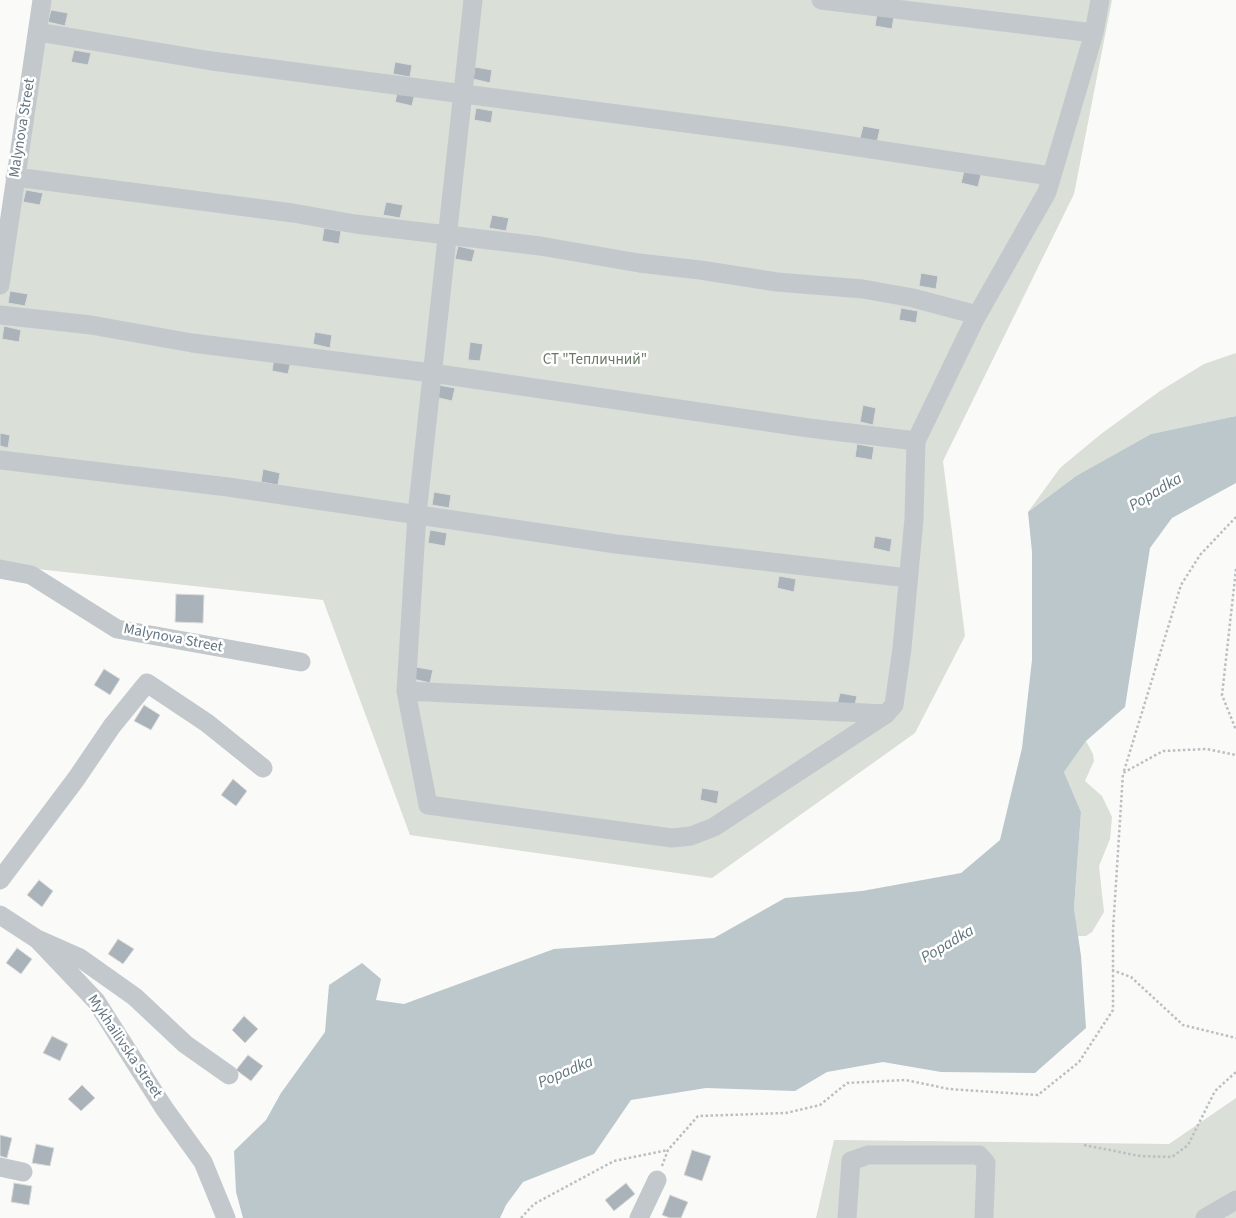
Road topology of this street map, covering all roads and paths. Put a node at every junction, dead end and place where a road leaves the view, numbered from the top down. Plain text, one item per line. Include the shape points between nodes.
1 (42, 0) edge
2 (473, 0) edge
3 (821, 0) edge
4 (1100, 0) edge
5 (38, 32) junction
6 (1094, 33) junction
7 (462, 94) junction
8 (15, 177) junction
9 (1050, 182) junction
10 (447, 234) junction
11 (0, 285) edge
12 (0, 314) edge
13 (977, 315) junction
14 (432, 373) junction
15 (916, 441) junction
16 (0, 460) edge
17 (416, 514) junction
18 (1236, 517) edge
19 (0, 569) edge
20 (1236, 569) edge
21 (908, 578) junction
22 (301, 662) dead end
23 (406, 691) junction
24 (886, 714) junction
25 (1236, 730) edge
26 (1236, 755) edge
27 (263, 768) dead end
28 (1123, 772) junction
29 (0, 880) edge
30 (0, 915) edge
31 (37, 939) junction
32 (1112, 970) junction
33 (1236, 1038) edge
34 (1236, 1072) edge
35 (229, 1075) dead end
36 (1084, 1145) dead end
37 (668, 1150) junction
38 (0, 1167) edge
39 (23, 1172) dead end
40 (657, 1180) joint
41 (1236, 1200) edge
42 (226, 1218) edge
43 (521, 1218) edge
44 (639, 1218) edge
45 (847, 1218) edge
46 (984, 1218) edge
47 (1205, 1218) edge

1 - 5 street, Malynova Street
2 - 7 street
3 - 6 street
4 - 6 street
5 - 7 street via 212,61
5 - 8 street, Malynova Street
6 - 9 street
7 - 9 street via 643,116 1044,174
7 - 10 street
8 - 10 street
8 - 11 street, Malynova Street
9 - 13 street
10 - 13 street via 777,282 863,289 914,298
10 - 14 street
12 - 14 street via 91,325 192,343
13 - 15 street
14 - 15 street
14 - 17 street
15 - 21 street via 914,519
16 - 17 street via 228,487
17 - 21 street via 616,544
17 - 23 street
18 - 28 path via 1200,554 1182,585
19 - 22 street, Malynova Street via 30,575 117,628
20 - 25 path via 1222,695
21 - 24 street via 897,692 894,705
23 - 24 street
23 - 24 street via 428,805 672,838 691,836 714,827
26 - 28 path via 1207,748 1163,751
27 - 29 street via 207,723 147,683
28 - 32 path
30 - 31 street, Mykhailivska Street
31 - 35 street, Mykhailivska Street via 80,958 134,997 185,1044
31 - 42 street, Mykhailivska Street via 96,1002 203,1162
32 - 33 path via 1130,977 1183,1025
32 - 37 path via 1113,1010 1080,1062 1038,1095 949,1089 905,1080 846,1083 820,1104 786,1113 698,1116
34 - 36 path via 1215,1091 1188,1144 1172,1157 1140,1156
37 - 40 path
37 - 43 path via 614,1160 534,1204
38 - 39 street
40 - 44 street
41 - 47 street
45 - 46 street via 851,1161 868,1155 905,1154 979,1154 986,1163

